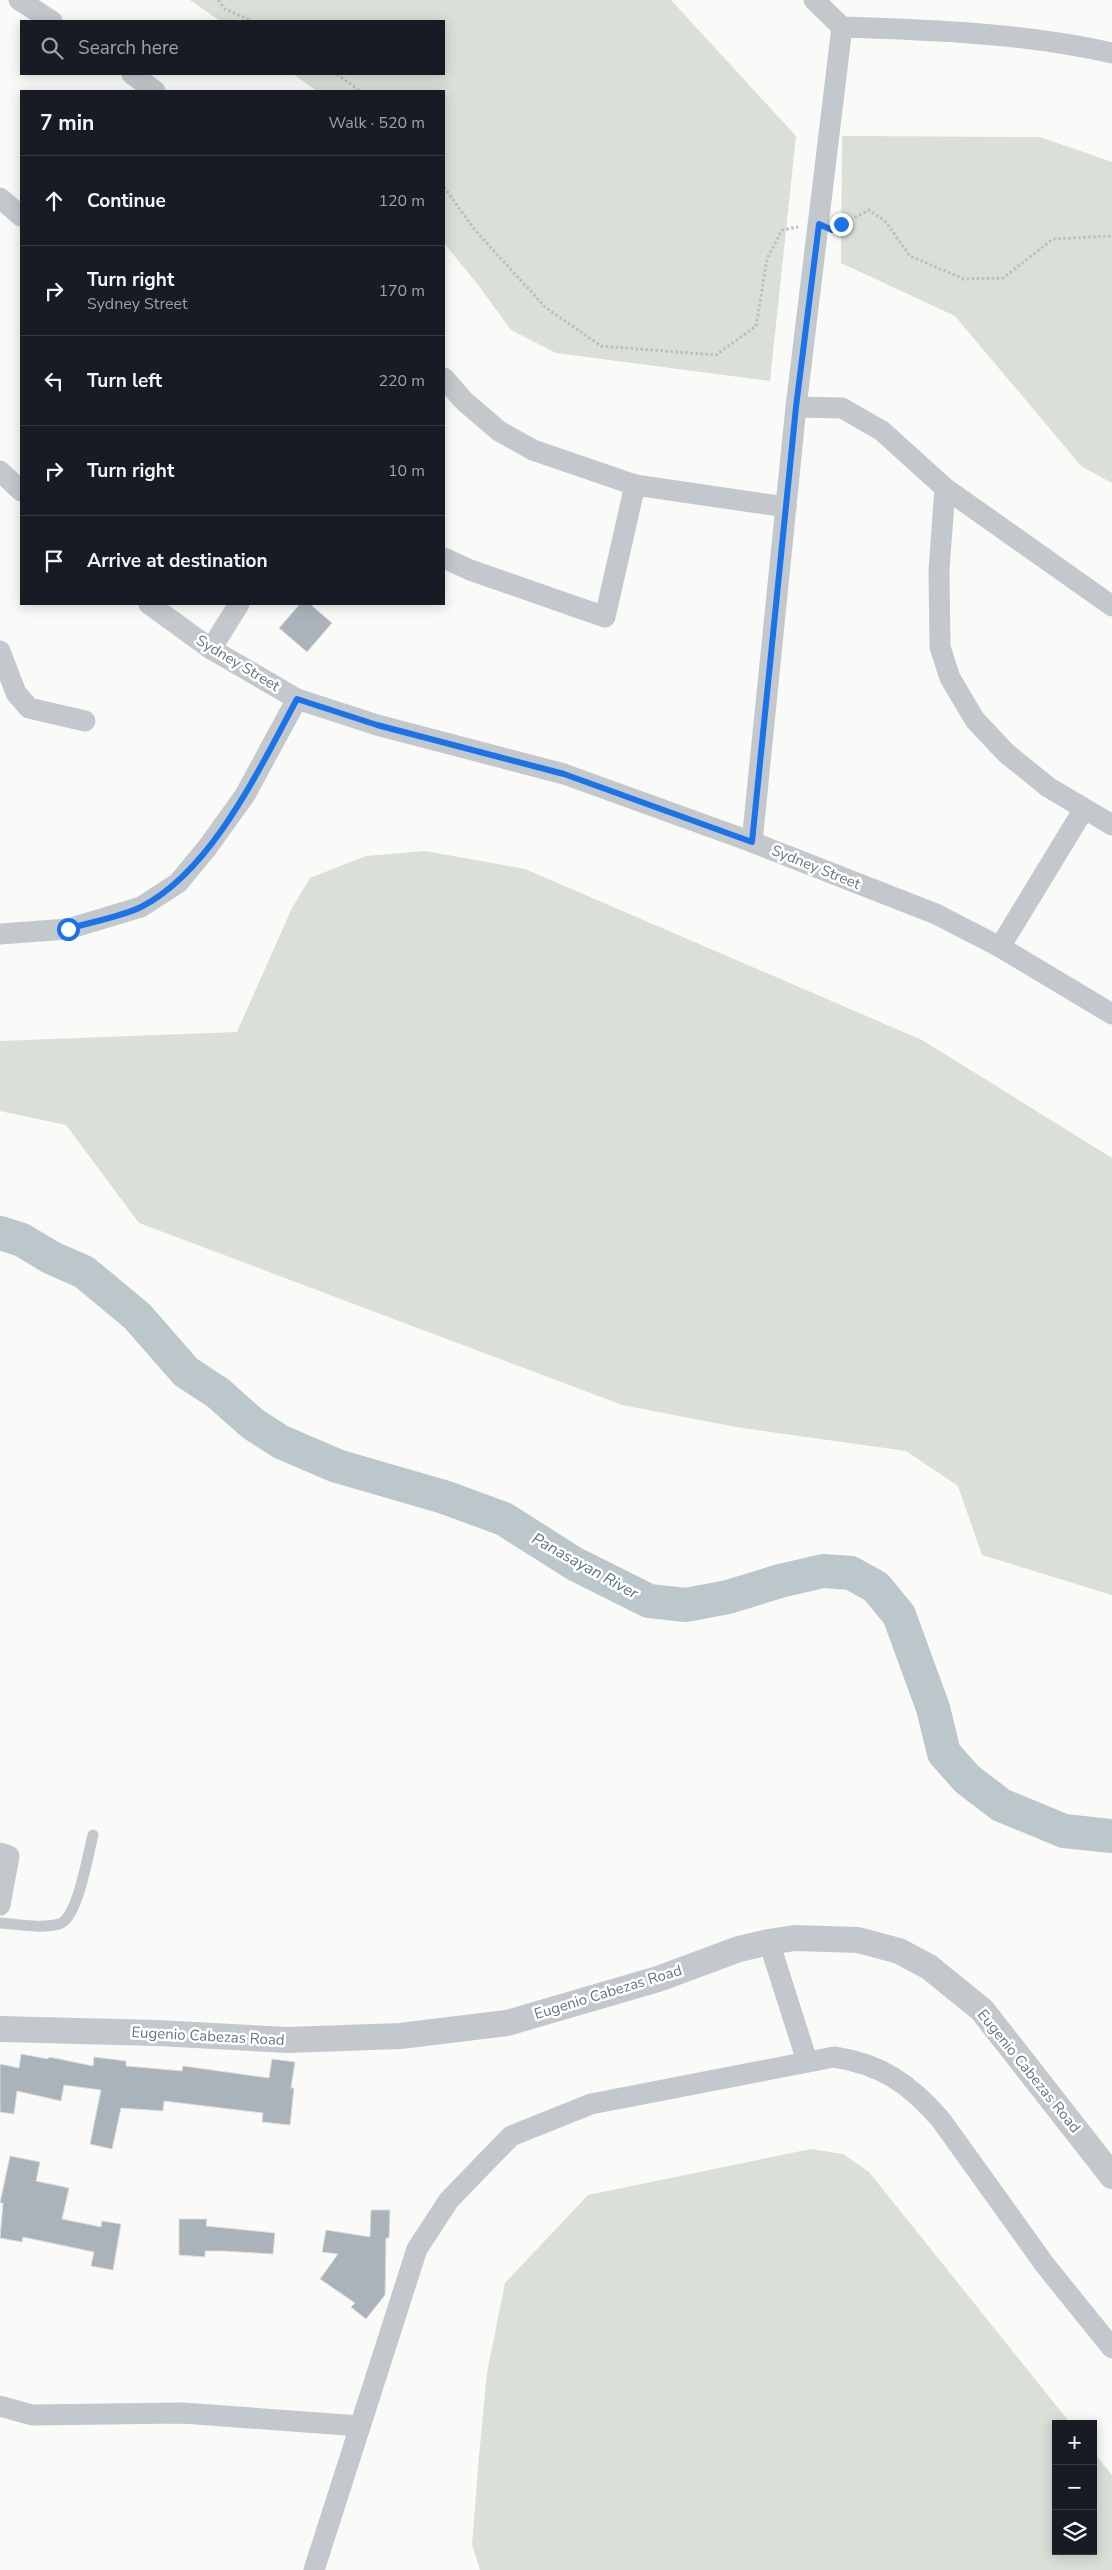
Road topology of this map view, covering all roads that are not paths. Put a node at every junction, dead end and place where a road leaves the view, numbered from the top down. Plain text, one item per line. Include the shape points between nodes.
1 (19, 0) edge
2 (814, 0) edge
3 (50, 20) edge
4 (842, 27) junction
5 (1112, 53) edge
6 (133, 75) edge
7 (154, 90) edge
8 (0, 198) edge
9 (20, 215) edge
10 (445, 379) edge
11 (796, 407) junction
12 (0, 471) edge
13 (635, 485) junction
14 (945, 488) junction
15 (20, 490) edge
16 (786, 508) junction
17 (445, 558) edge
18 (150, 605) edge
19 (238, 605) edge
20 (1112, 606) edge
21 (211, 649) junction
22 (0, 651) edge
23 (297, 699) junction
24 (85, 720) dead end
25 (1084, 808) junction
26 (1112, 825) edge
27 (752, 842) junction
28 (0, 934) edge
29 (1000, 947) junction
30 (1112, 1014) edge
31 (93, 1835) dead end
32 (0, 1852) edge
33 (0, 1905) edge
34 (0, 1923) edge
35 (769, 1942) junction
36 (0, 2029) edge
37 (807, 2060) junction
38 (1112, 2176) edge
39 (1112, 2348) edge
40 (0, 2406) edge
41 (360, 2426) junction
42 (314, 2570) edge

1 - 3 street
2 - 4 street
4 - 5 street via 1051,41
4 - 11 street
6 - 7 street
8 - 9 street
10 - 13 street via 499,431 524,445
11 - 14 street via 842,408 882,431
11 - 16 street
12 - 15 street
13 - 16 street
13 - 17 street via 605,617
14 - 20 street
14 - 25 street via 939,570 940,647 950,678 975,720 1006,753 1048,787
16 - 27 street
18 - 21 street, Sydney Street
19 - 21 street
21 - 23 street, Sydney Street
22 - 24 street via 16,693 29,708
23 - 27 street, Sydney Street via 377,725 564,774
23 - 28 street via 245,795 178,883 141,907 77,926
25 - 26 street
25 - 29 street
27 - 29 street, Sydney Street via 936,914
29 - 30 street, Sydney Street
31 - 34 lane via 75,1905 65,1921 49,1925
32 - 33 street via 9,1856
35 - 36 street, Eugenio Cabezas Road via 740,1949 658,1979 507,2023 400,2036 288,2040
35 - 37 street
35 - 38 street, Eugenio Cabezas Road via 795,1938 858,1940 899,1951 929,1968 982,2010
37 - 39 street via 834,2056 857,2060 881,2069 924,2100 1045,2265
37 - 41 street via 591,2104 511,2136 449,2200 417,2248
40 - 41 street via 32,2414 183,2413
41 - 42 street

